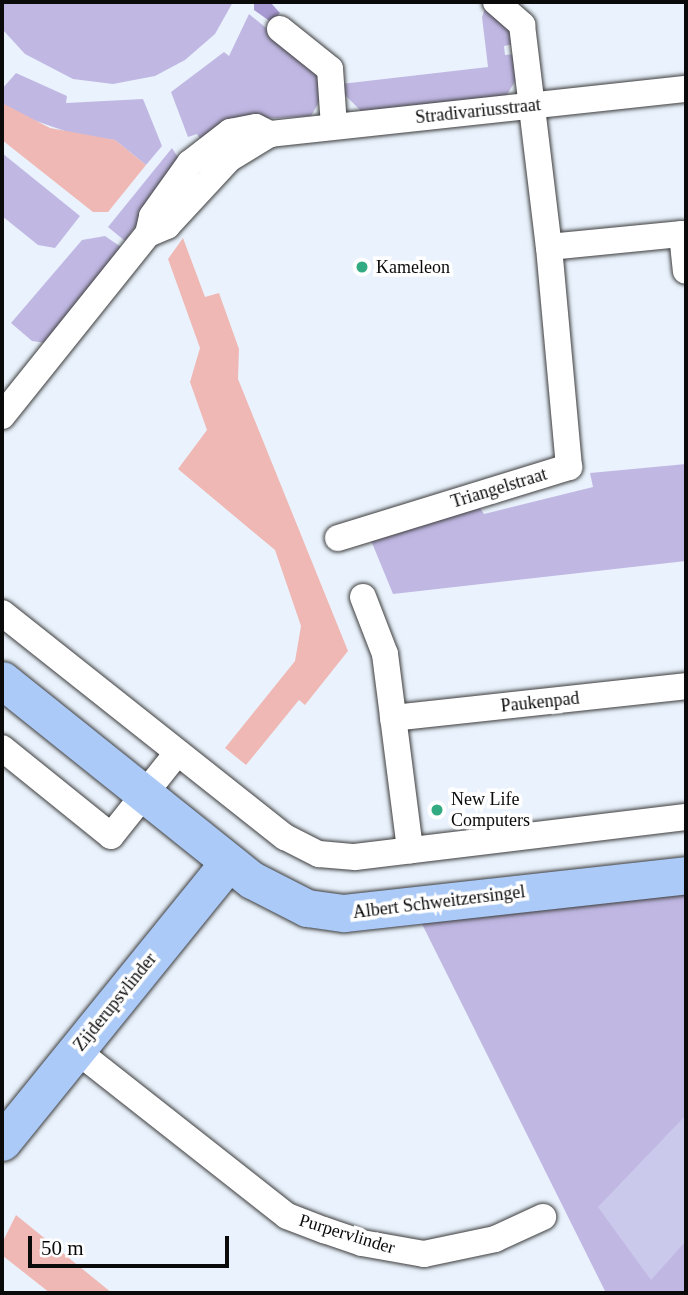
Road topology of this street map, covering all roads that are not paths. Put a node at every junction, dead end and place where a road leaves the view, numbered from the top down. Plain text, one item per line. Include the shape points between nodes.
1 (496, 2) edge
2 (280, 29) dead end
3 (686, 89) edge
4 (531, 106) junction
5 (334, 126) junction
6 (549, 247) junction
7 (686, 271) edge
8 (2, 416) edge
9 (338, 538) dead end
10 (363, 597) dead end
11 (2, 613) edge
12 (2, 680) edge
13 (686, 686) edge
14 (393, 718) junction
15 (2, 748) edge
16 (177, 753) junction
17 (144, 794) junction
18 (686, 817) edge
19 (410, 850) junction
20 (229, 862) junction
21 (686, 874) edge
22 (76, 1050) junction
23 (2, 1142) edge
24 (543, 1217) dead end

1 - 4 street, Triangelstraat via 522,25
2 - 5 street via 330,69
3 - 4 street, Stradivariusstraat
4 - 5 street, Stradivariusstraat
4 - 6 street, Triangelstraat
5 - 8 street, Stradivariusstraat via 270,134 229,159 167,226 148,234
6 - 7 street via 682,234
6 - 9 street, Triangelstraat via 569,467
10 - 14 street via 385,654
11 - 16 street
12 - 17 street, Albert Schweitzersingel
13 - 14 street, Paukenpad
14 - 19 street
15 - 17 street via 111,836
16 - 17 street
16 - 19 street via 304,849 336,858
17 - 20 street, Albert Schweitzersingel
18 - 19 street
20 - 21 street, Albert Schweitzersingel via 290,903 344,913
20 - 22 street, Zijderupsvlinder
22 - 23 street, Zijderupsvlinder
22 - 24 street, Purpervlinder via 287,1216 324,1230 362,1243 424,1254 495,1239

